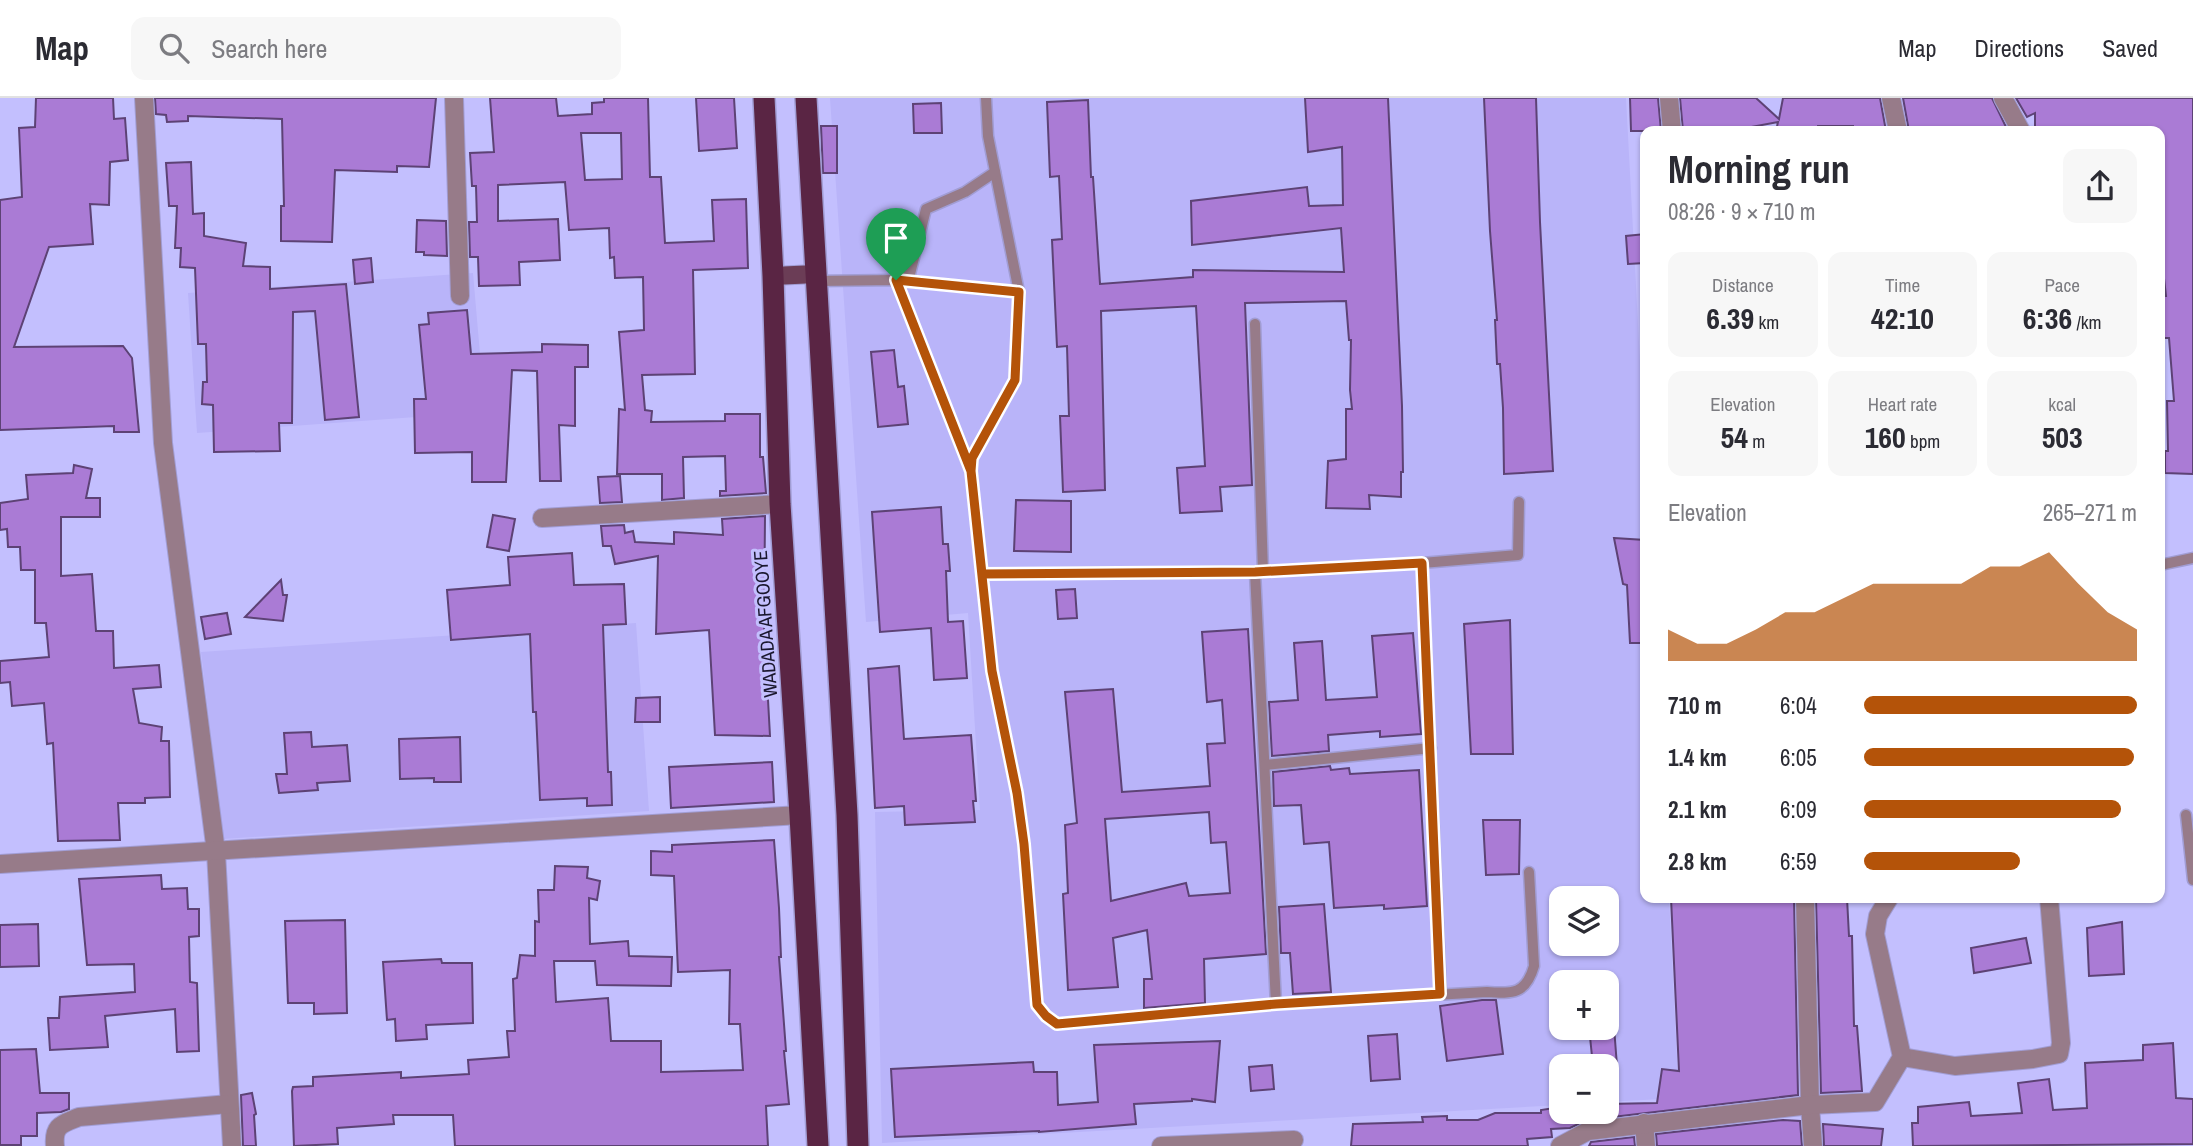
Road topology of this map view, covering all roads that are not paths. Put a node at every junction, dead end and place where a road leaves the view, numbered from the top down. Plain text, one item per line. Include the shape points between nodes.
1 (144, 98) edge
2 (454, 98) edge
3 (764, 98) edge
4 (806, 98) edge
5 (986, 98) edge
6 (1669, 98) edge
7 (1891, 98) edge
8 (2003, 98) edge
9 (1672, 126) edge
10 (1897, 126) edge
11 (2018, 126) edge
12 (995, 172) junction
13 (773, 276) junction
14 (817, 278) junction
15 (896, 280) junction
16 (1019, 292) junction
17 (460, 296) dead end
18 (1255, 324) dead end
19 (971, 471) junction
20 (1519, 502) dead end
21 (780, 504) junction
22 (541, 518) dead end
23 (2193, 558) edge
24 (1422, 563) junction
25 (2165, 564) edge
26 (1259, 572) junction
27 (982, 574) junction
28 (1431, 748) junction
29 (1265, 765) junction
30 (800, 815) junction
31 (2186, 815) dead end
32 (216, 852) junction
33 (0, 864) edge
34 (1529, 872) dead end
35 (2193, 880) edge
36 (1805, 903) edge
37 (1886, 903) edge
38 (2049, 903) edge
39 (1440, 994) junction
40 (1276, 1004) junction
41 (1902, 1056) junction
42 (229, 1104) junction
43 (1810, 1105) junction
44 (1644, 1123) junction
45 (1294, 1140) dead end
46 (1228, 1145) edge
47 (55, 1146) edge
48 (232, 1146) edge
49 (818, 1146) edge
50 (858, 1146) edge
51 (1161, 1146) edge
52 (1560, 1146) edge
53 (1646, 1146) edge
54 (1814, 1146) edge

1 - 32 street via 163,443
2 - 17 street
3 - 13 highway, WADADA AFGOOYE
4 - 14 highway
5 - 12 lane
6 - 9 street
7 - 10 street
8 - 11 street
12 - 15 lane via 926,209 910,274
12 - 16 lane
13 - 14 main road
13 - 21 highway, WADADA AFGOOYE
14 - 15 lane
14 - 50 highway via 847,815
15 - 16 lane
15 - 19 lane
16 - 19 lane via 1015,380 972,458
18 - 26 lane
19 - 27 lane
20 - 24 lane via 1518,555
21 - 22 street
21 - 30 highway, WADADA AFGOOYE
23 - 25 lane
24 - 26 lane
24 - 28 lane
26 - 27 lane
26 - 29 lane
27 - 40 lane via 992,671 1021,819 1037,1005 1057,1024
28 - 29 lane
28 - 39 lane
29 - 40 lane
30 - 32 street
30 - 49 highway, WADADA AFGOOYE
31 - 35 lane
32 - 33 street
32 - 42 street
34 - 39 lane via 1534,966 1530,981 1508,993
36 - 43 street
37 - 41 street via 1875,934
38 - 41 street via 2059,1054 1955,1066
39 - 40 lane
41 - 43 street via 1875,1102
42 - 47 street via 79,1117 58,1126
42 - 48 street
43 - 44 street
43 - 54 street
44 - 52 street via 1588,1131
44 - 53 street
45 - 46 street
46 - 51 street

